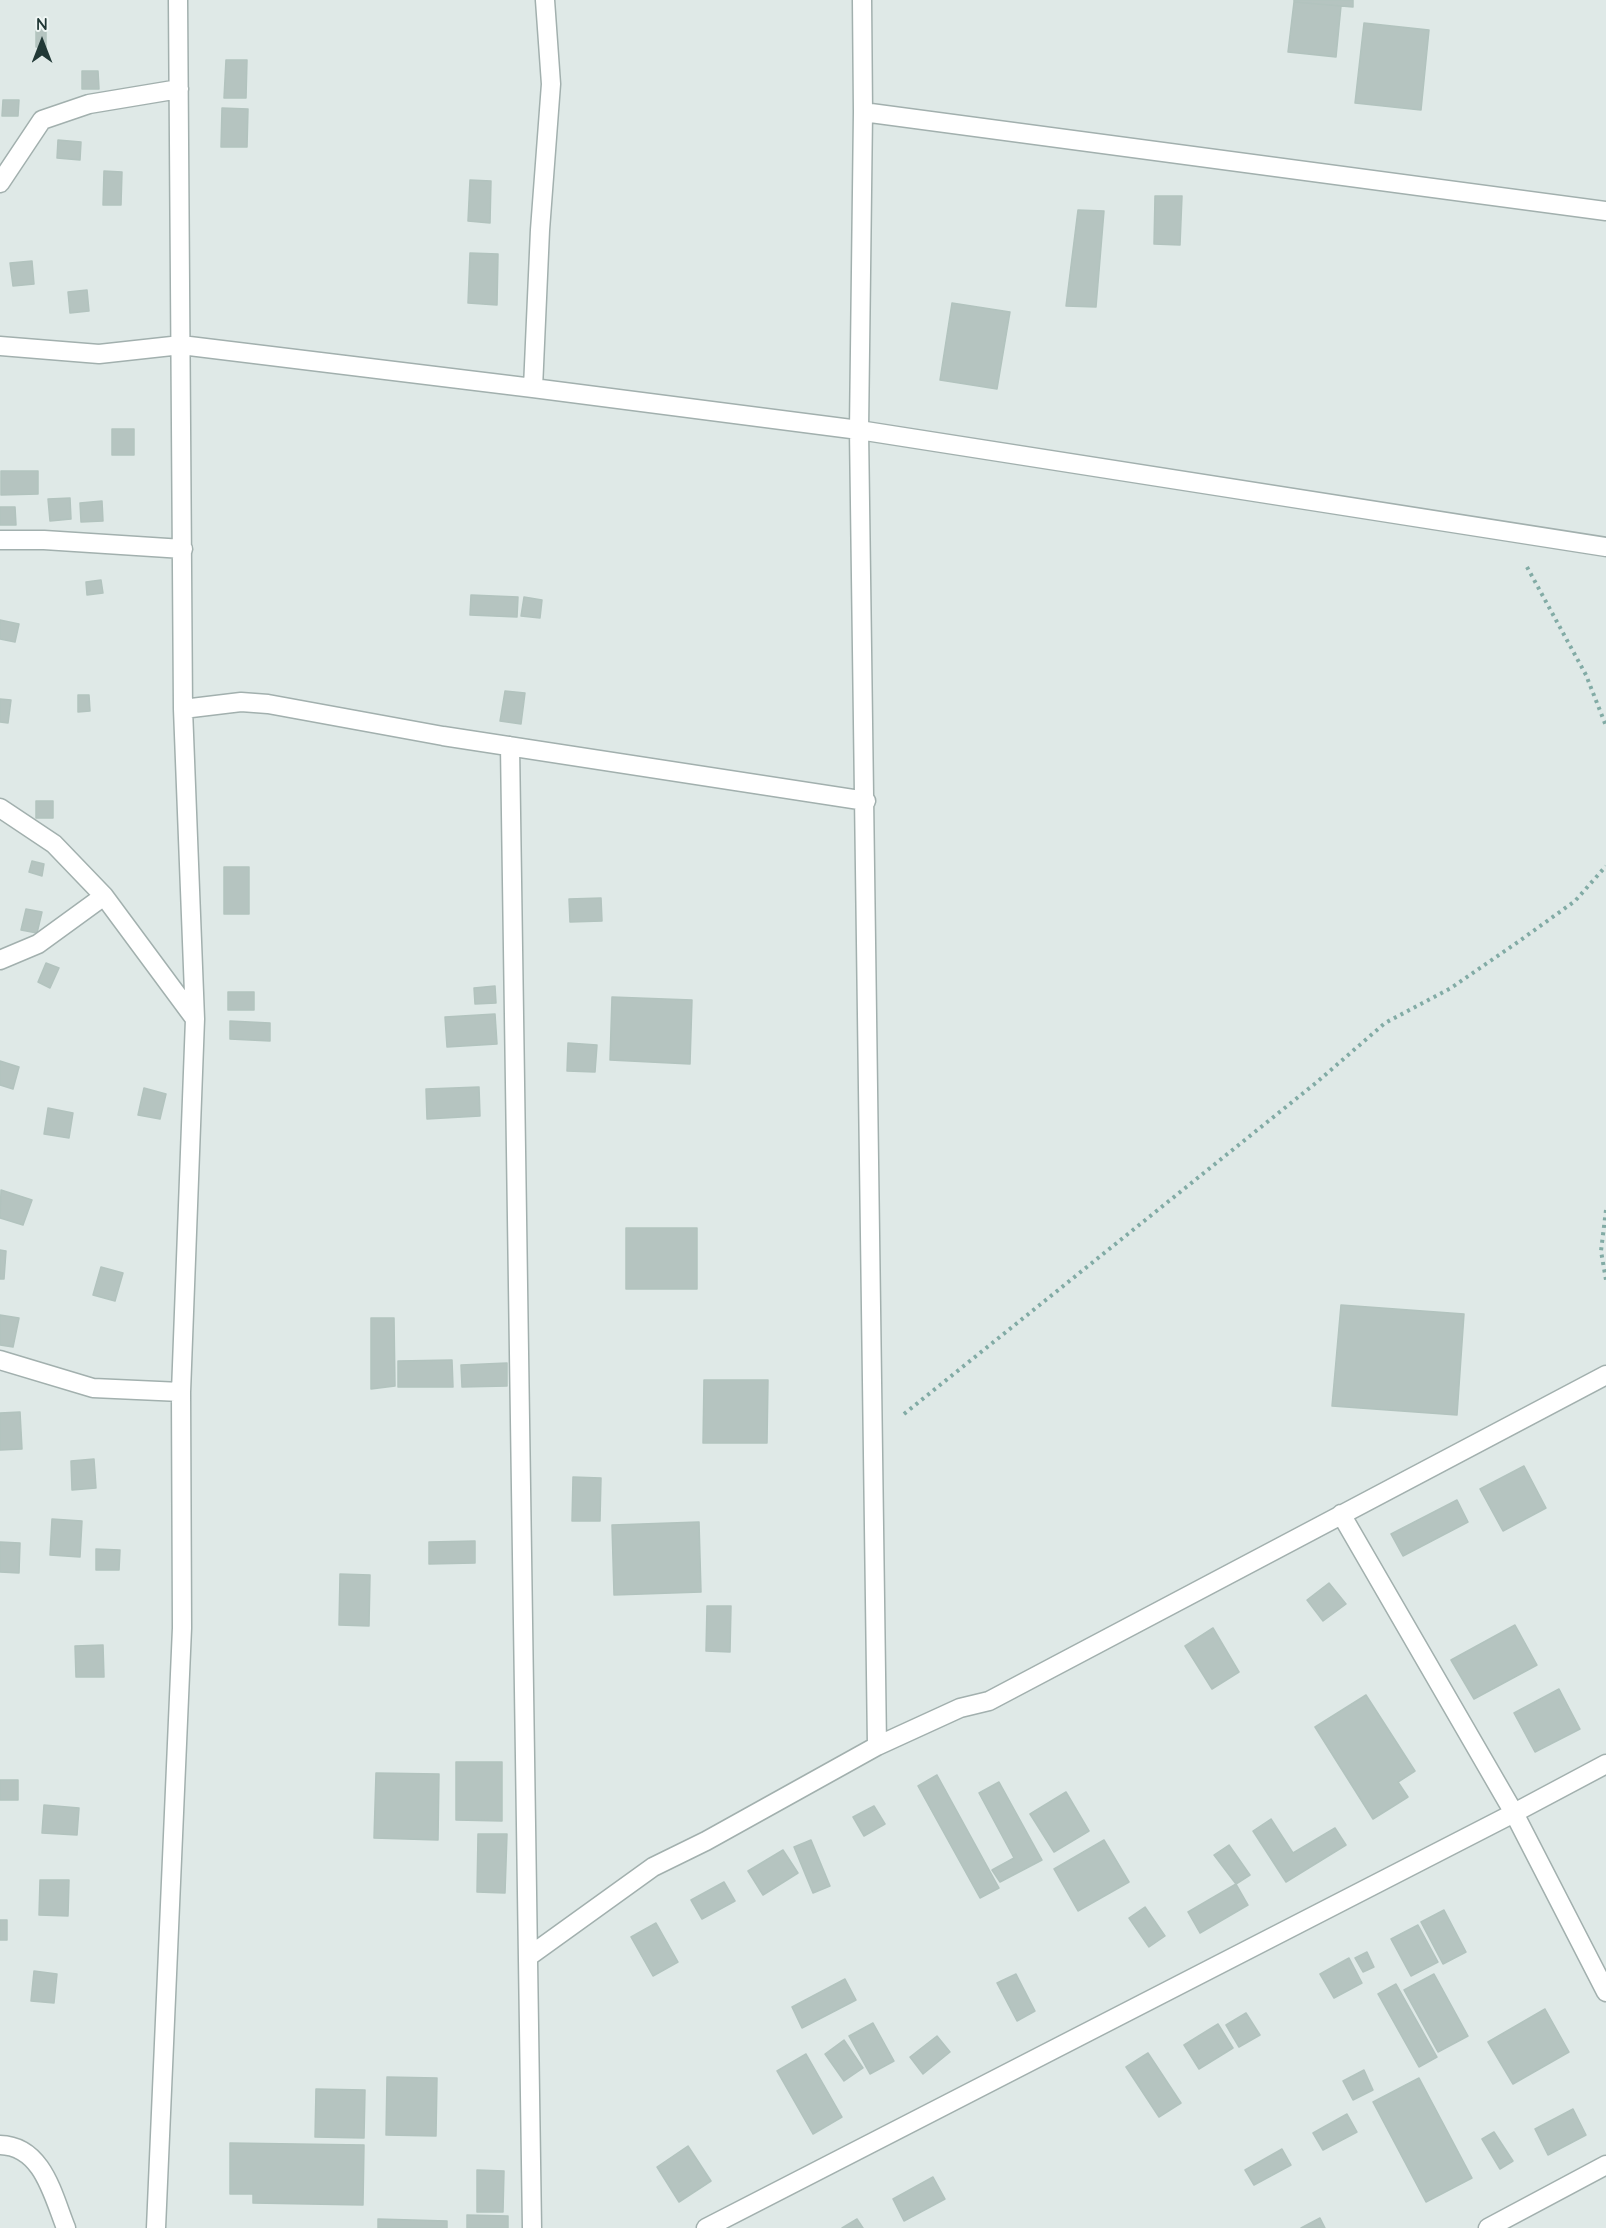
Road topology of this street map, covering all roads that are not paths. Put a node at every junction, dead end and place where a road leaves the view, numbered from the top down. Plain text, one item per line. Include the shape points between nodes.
1 (178, 0) edge
2 (545, 0) edge
3 (862, 0) edge
4 (179, 89) junction
5 (863, 112) junction
6 (0, 183) edge
7 (1606, 212) edge
8 (181, 345) junction
9 (0, 346) edge
10 (533, 388) junction
11 (860, 430) junction
12 (0, 540) edge
13 (1606, 547) edge
14 (183, 549) junction
15 (183, 709) junction
16 (510, 746) junction
17 (866, 801) junction
18 (0, 808) edge
19 (104, 896) junction
20 (0, 960) edge
21 (195, 1019) junction
22 (0, 1360) edge
23 (1606, 1375) edge
24 (181, 1392) junction
25 (1341, 1514) junction
26 (877, 1746) junction
27 (1606, 1764) edge
28 (1514, 1813) junction
29 (528, 1957) junction
30 (1606, 1992) edge
31 (0, 2145) edge
32 (1606, 2166) edge
33 (66, 2228) edge
34 (156, 2228) edge
35 (532, 2228) edge
36 (706, 2228) edge
37 (1488, 2228) edge

1 - 4 street
2 - 10 street via 551,84
3 - 5 street
4 - 6 street via 88,104 42,120
4 - 8 street
5 - 7 street
5 - 11 street
8 - 9 street via 99,354
8 - 10 street
8 - 14 street
10 - 11 street
11 - 13 street
11 - 17 street
12 - 14 street
14 - 15 street
15 - 16 street via 241,702 268,704
15 - 21 street
16 - 17 street
16 - 29 street
17 - 26 street
18 - 19 street via 54,844
19 - 20 street via 38,944
19 - 21 street
21 - 24 street
22 - 24 street via 93,1388
23 - 25 street
24 - 34 street via 182,1628
25 - 26 street via 989,1701 960,1708
25 - 28 street
26 - 29 street via 653,1867
27 - 28 street
28 - 30 street
28 - 36 street
29 - 35 street
31 - 33 street via 25,2152 39,2164
32 - 37 street

